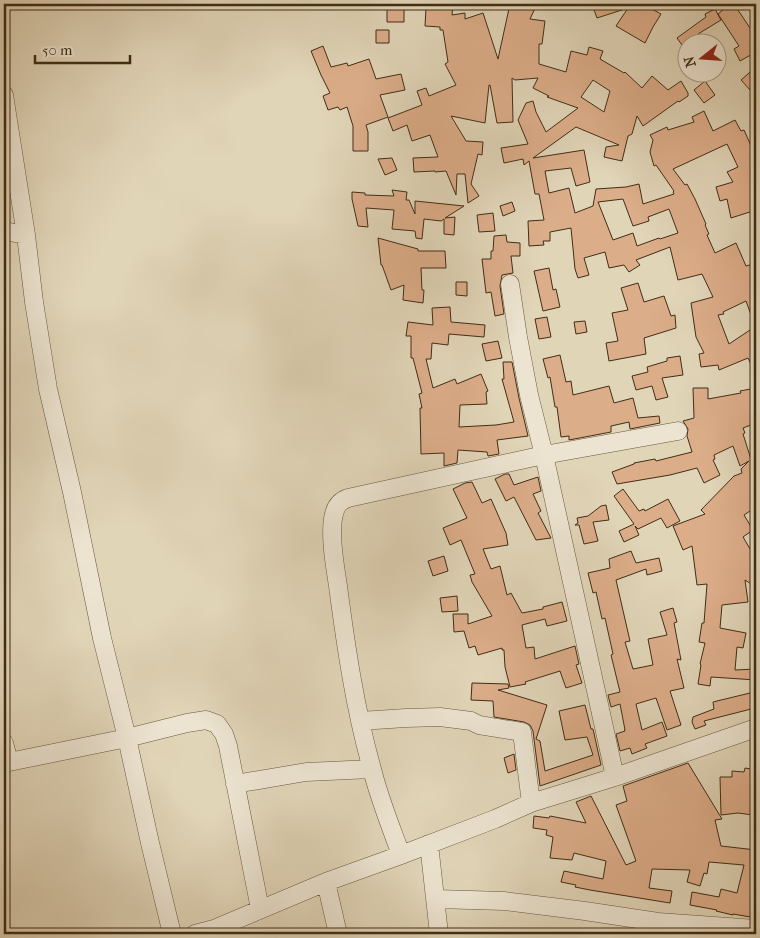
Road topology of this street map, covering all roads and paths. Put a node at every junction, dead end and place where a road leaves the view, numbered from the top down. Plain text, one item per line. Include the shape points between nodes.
1 (4, 94) edge
2 (4, 231) edge
3 (26, 235) junction
4 (510, 284) dead end
5 (678, 431) dead end
6 (544, 455) junction
7 (360, 721) junction
8 (756, 728) edge
9 (127, 738) junction
10 (4, 743) edge
11 (6, 762) edge
12 (372, 769) junction
13 (615, 777) junction
14 (235, 784) junction
15 (531, 803) junction
16 (429, 844) junction
17 (401, 855) junction
18 (326, 882) junction
19 (436, 898) junction
20 (260, 909) junction
21 (756, 929) edge
22 (215, 931) edge
23 (172, 934) edge
24 (195, 934) edge
25 (338, 934) edge
26 (440, 934) edge

1 - 3 street
2 - 3 street
3 - 9 street via 48,389
4 - 6 street via 529,395
5 - 6 street
6 - 7 street via 340,501 332,526 334,560
6 - 13 street
7 - 12 street
7 - 15 street via 440,717 522,732
8 - 13 street
9 - 11 street
9 - 14 street via 206,720 217,724 228,746
9 - 23 street
10 - 11 street
12 - 14 street via 306,772
12 - 17 street
13 - 15 street
14 - 20 street
15 - 16 street
16 - 17 street
16 - 19 street
17 - 18 street
18 - 20 street
18 - 25 street
19 - 21 street via 504,901 658,922
19 - 26 street
20 - 22 street
22 - 24 street

